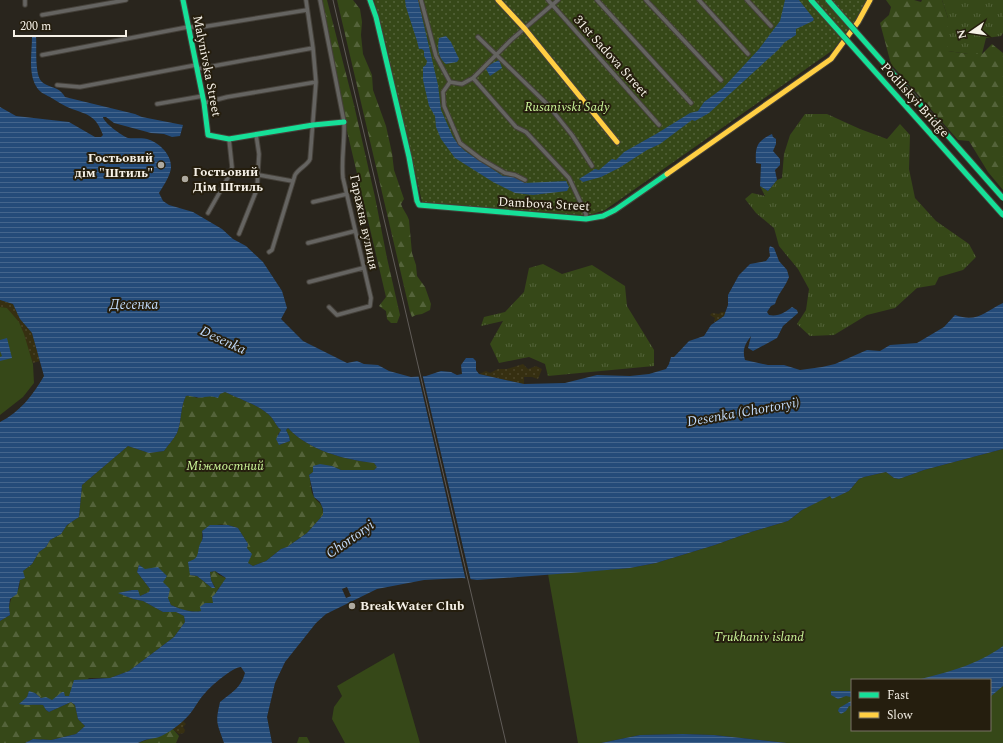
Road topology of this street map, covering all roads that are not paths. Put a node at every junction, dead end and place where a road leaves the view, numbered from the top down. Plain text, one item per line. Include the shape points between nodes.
1 (25, 0) edge
2 (126, 0) edge
3 (183, 0) edge
4 (306, 0) edge
5 (320, 0) edge
6 (370, 0) edge
7 (421, 0) edge
8 (498, 0) edge
9 (548, 0) edge
10 (558, 0) edge
11 (597, 0) edge
12 (646, 0) edge
13 (699, 0) edge
14 (747, 0) edge
15 (811, 0) edge
16 (828, 0) edge
17 (870, 0) edge
18 (25, 5) dead end
19 (553, 5) junction
20 (307, 10) junction
21 (42, 15) dead end
22 (771, 26) dead end
23 (188, 27) junction
24 (526, 29) junction
25 (478, 36) dead end
26 (313, 48) junction
27 (748, 54) dead end
28 (42, 55) dead end
29 (496, 55) junction
30 (197, 67) junction
31 (473, 78) junction
32 (721, 80) dead end
33 (316, 82) junction
34 (450, 82) junction
35 (57, 85) dead end
36 (203, 96) junction
37 (204, 103) junction
38 (691, 103) dead end
39 (157, 104) dead end
40 (344, 122) junction
41 (313, 125) junction
42 (659, 125) dead end
43 (256, 134) junction
44 (229, 139) junction
45 (617, 142) dead end
46 (592, 166) dead end
47 (259, 175) junction
48 (525, 180) dead end
49 (292, 181) junction
50 (346, 194) junction
51 (1003, 198) edge
52 (313, 202) dead end
53 (208, 214) dead end
54 (1003, 215) edge
55 (586, 220) junction
56 (355, 231) junction
57 (239, 234) dead end
58 (308, 243) dead end
59 (268, 252) dead end
60 (363, 268) junction
61 (309, 282) dead end
62 (329, 307) dead end

1 - 18 street
2 - 21 street
3 - 23 street, Malynivska Street
4 - 20 street
5 - 40 street, Гаражна вулиця
6 - 55 street, Dambova Street via 419,205
7 - 34 street via 436,56
8 - 24 street
9 - 19 street, 31st Sadova Street
10 - 19 street
11 - 38 street
12 - 32 street
13 - 27 street
14 - 22 street
15 - 54 street, Podilskyi Bridge, bridge
16 - 51 street, Podilskyi Bridge, bridge
17 - 55 street, Dambova Street via 831,60 615,210
19 - 24 street
19 - 42 street, 31st Sadova Street
20 - 23 street
20 - 26 street
23 - 28 street
23 - 30 street, Malynivska Street
24 - 29 street
24 - 45 street
25 - 29 street
26 - 30 street
26 - 33 street
29 - 31 street
29 - 46 street via 548,105
30 - 35 street via 80,86
30 - 36 street, Malynivska Street
31 - 34 street via 462,84
31 - 55 street via 516,127 526,132 569,178 586,214
33 - 37 street
33 - 41 street
34 - 48 street via 443,92 444,106 460,143 505,174
36 - 37 street, Malynivska Street
36 - 39 street
37 - 44 street, Malynivska Street via 208,136
40 - 41 street
40 - 50 street, Гаражна вулиця via 342,166
41 - 43 street
41 - 49 street via 309,162 298,170
43 - 44 street
43 - 47 street
44 - 53 street via 232,167
47 - 49 street
47 - 57 street via 257,189
49 - 59 street via 272,250
50 - 52 street
50 - 56 street, Гаражна вулиця
56 - 58 street
56 - 60 street, Гаражна вулиця
60 - 61 street
60 - 62 street, Гаражна вулиця via 371,298 370,306 337,315

